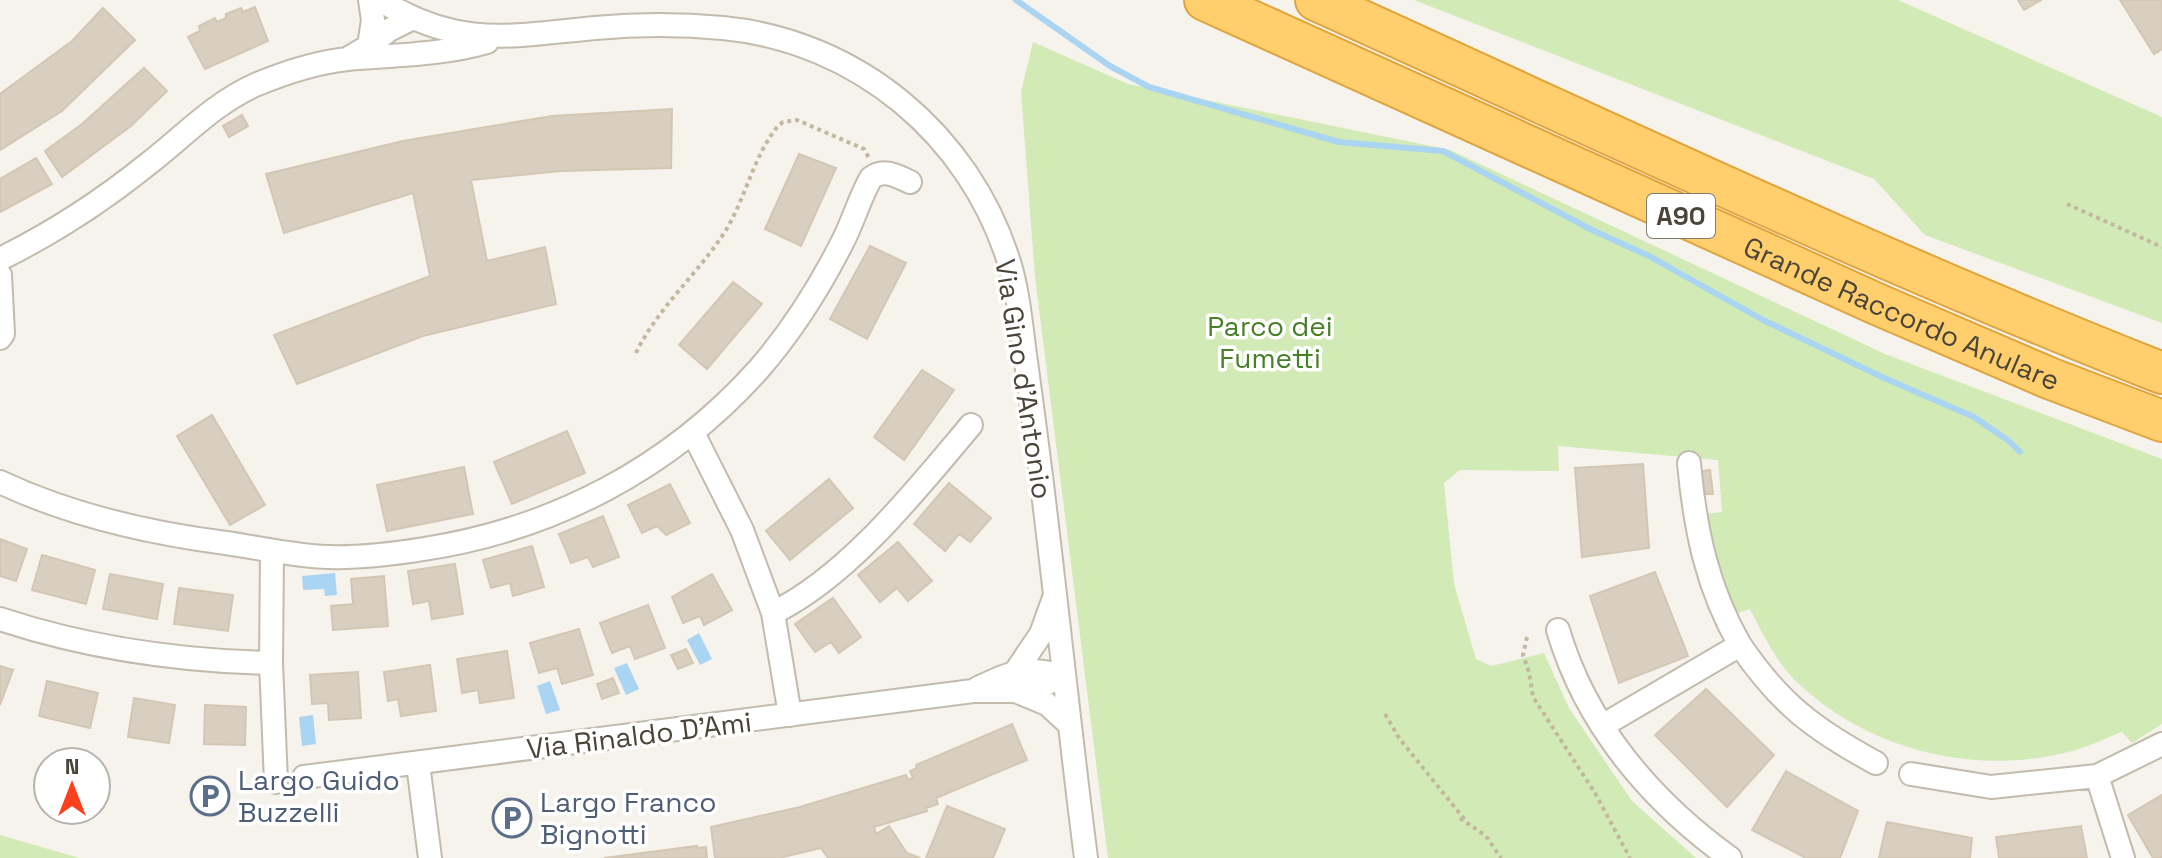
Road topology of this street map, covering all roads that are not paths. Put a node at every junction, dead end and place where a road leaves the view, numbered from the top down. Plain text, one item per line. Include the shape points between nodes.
1 (370, 0) edge
2 (380, 0) edge
3 (1205, 0) edge
4 (1316, 0) edge
5 (413, 18) junction
6 (501, 38) junction
7 (369, 46) junction
8 (393, 56) junction
9 (346, 59) junction
10 (910, 182) dead end
11 (0, 259) edge
12 (0, 275) edge
13 (0, 338) edge
14 (2162, 373) edge
15 (2162, 421) edge
16 (971, 425) dead end
17 (693, 433) junction
18 (1689, 463) dead end
19 (0, 482) edge
20 (272, 552) junction
21 (1055, 593) junction
22 (773, 613) junction
23 (0, 619) edge
24 (1558, 630) dead end
25 (1740, 645) junction
26 (271, 663) junction
27 (1064, 676) junction
28 (1017, 681) junction
29 (790, 715) junction
30 (1070, 725) junction
31 (1602, 726) junction
32 (2162, 744) edge
33 (1876, 763) dead end
34 (418, 764) junction
35 (1911, 774) dead end
36 (2097, 776) junction
37 (304, 777) dead end
38 (276, 782) dead end
39 (430, 858) edge
40 (1086, 858) edge
41 (1730, 858) edge
42 (2123, 858) edge

1 - 7 street
2 - 5 street
3 - 15 highway, Grande Raccordo Anulare / A90 via 1865,299
4 - 14 highway, Grande Raccordo Anulare / A90 via 1825,232
5 - 6 street via 464,34
5 - 7 street
5 - 8 street via 407,42
6 - 8 street
6 - 21 street, Via Gino d'Antonio via 646,26 753,32 815,50 865,74 928,124 981,196 1011,271
7 - 9 street
8 - 9 street
9 - 11 street via 276,77 230,98 106,196
10 - 17 street via 876,174 789,330 756,372
12 - 13 street
16 - 22 street via 851,556
17 - 20 street via 588,500 501,533 392,554 329,557
17 - 22 street via 742,530
18 - 25 street via 1701,552 1717,602
19 - 20 street via 112,522
20 - 26 street
21 - 27 street, Via Gino d'Antonio
21 - 28 street
22 - 29 street
23 - 26 street via 112,648
24 - 31 street via 1576,679
25 - 31 street
25 - 33 street via 1793,709
26 - 38 street
27 - 28 street, Via Rinaldo D'Ami via 1034,690
27 - 30 street
28 - 29 street, Via Rinaldo D'Ami
28 - 30 street, Via Rinaldo D'Ami
29 - 34 street, Via Rinaldo D'Ami
30 - 40 street
31 - 41 street via 1666,805
32 - 36 street
34 - 37 street, Via Rinaldo D'Ami
34 - 39 street
35 - 36 street via 1991,787
36 - 42 street

